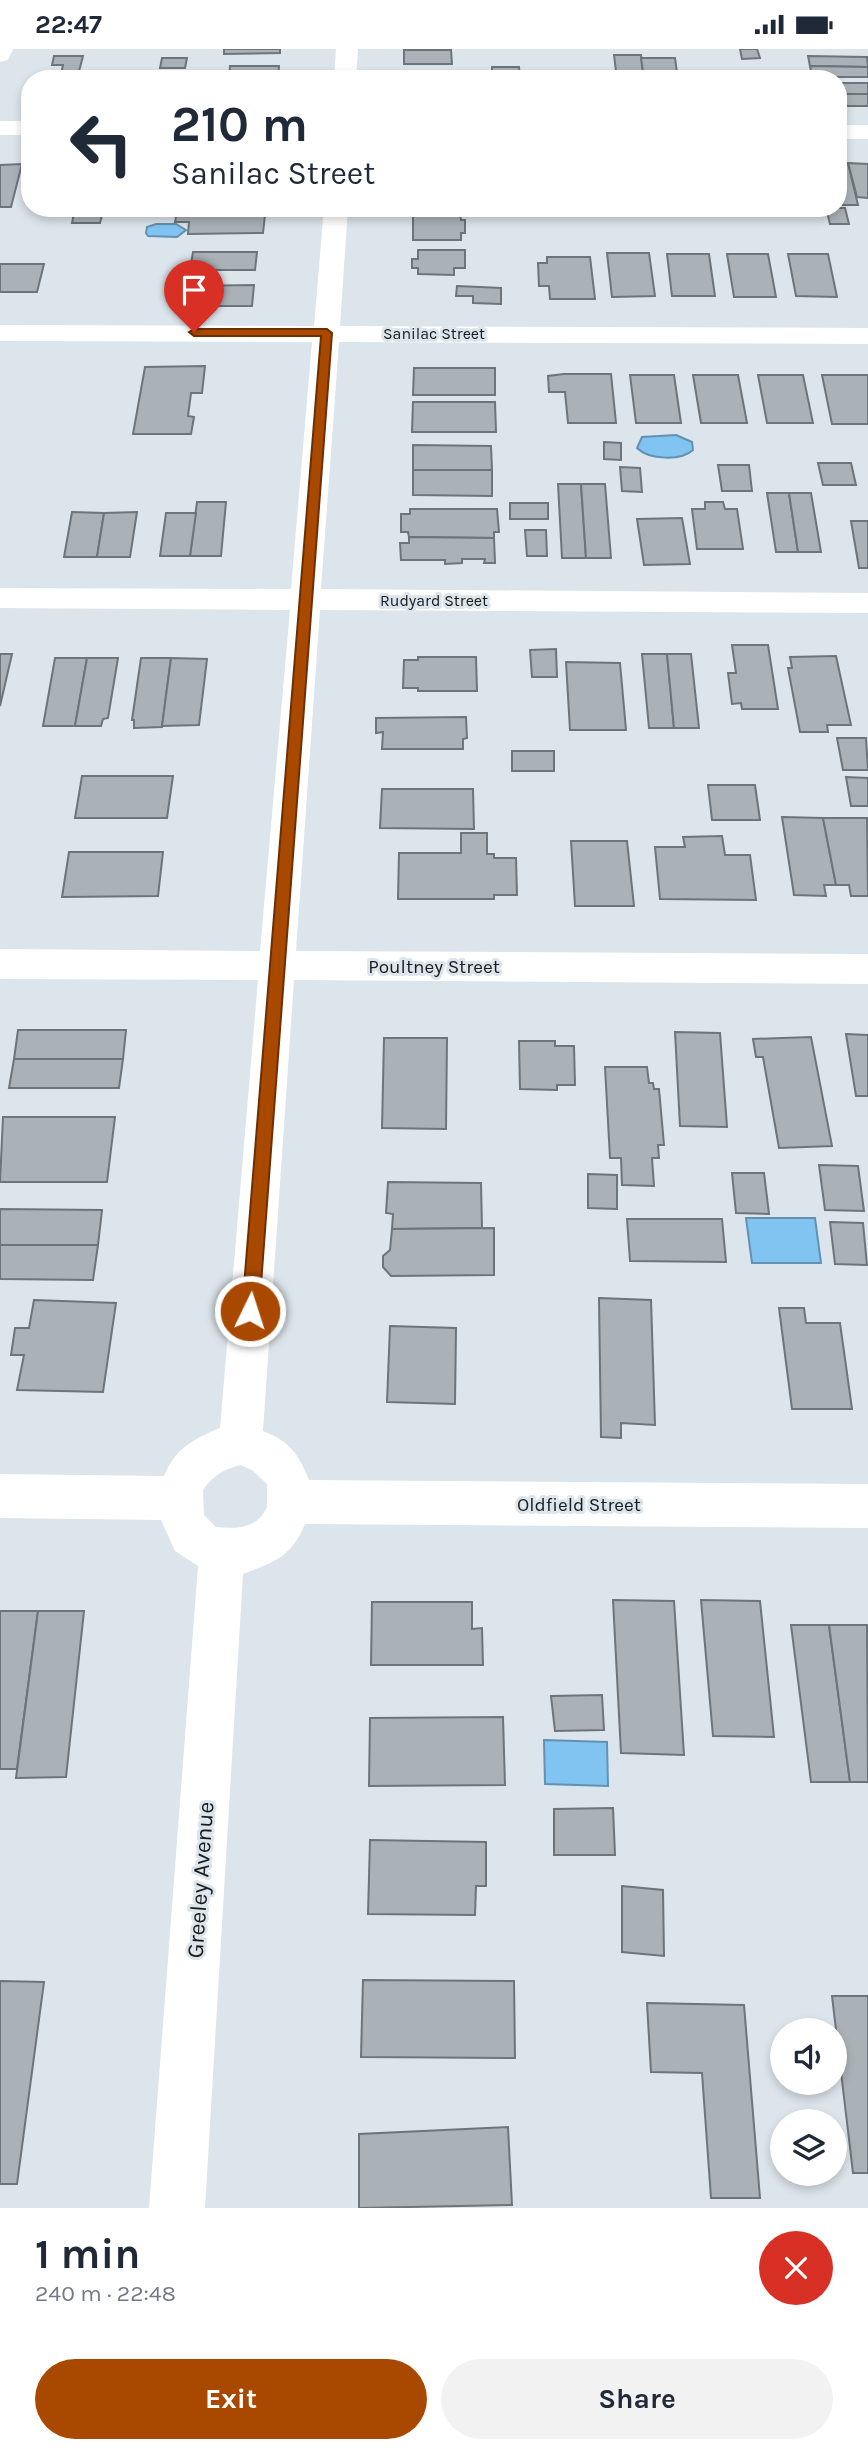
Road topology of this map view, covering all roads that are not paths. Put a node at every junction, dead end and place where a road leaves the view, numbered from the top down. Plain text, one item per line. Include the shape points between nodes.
1 (2, 49) edge
2 (347, 49) edge
3 (0, 55) edge
4 (346, 70) edge
5 (0, 128) edge
6 (21, 128) edge
7 (847, 132) edge
8 (868, 132) edge
9 (335, 217) edge
10 (0, 333) edge
11 (327, 333) junction
12 (868, 336) edge
13 (0, 598) edge
14 (306, 599) junction
15 (868, 603) edge
16 (0, 964) edge
17 (277, 965) junction
18 (868, 969) edge
19 (240, 1444) junction
20 (0, 1496) edge
21 (179, 1499) junction
22 (291, 1502) junction
23 (868, 1506) edge
24 (222, 1551) junction
25 (177, 2208) edge

1 - 3 street
2 - 4 street
5 - 6 street
7 - 8 street
9 - 11 street
10 - 11 street, Sanilac Street
11 - 12 street, Sanilac Street
11 - 14 street
13 - 14 street, Rudyard Street
14 - 15 street, Rudyard Street
14 - 17 street
16 - 17 street, Poultney Street
17 - 18 street, Poultney Street
17 - 19 street
19 - 21 street via 206,1453 183,1481
19 - 22 street via 273,1455 284,1468
20 - 21 street
21 - 24 street via 189,1534 202,1547
22 - 23 street, Oldfield Street
22 - 24 street via 275,1537 237,1554
24 - 25 street, Greeley Avenue

